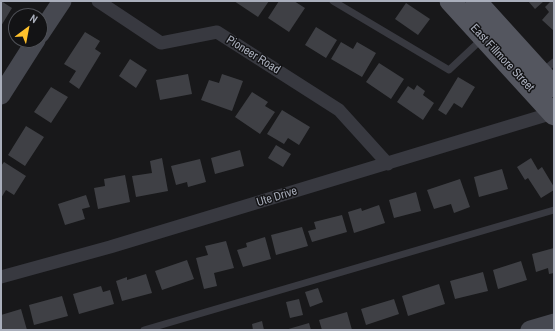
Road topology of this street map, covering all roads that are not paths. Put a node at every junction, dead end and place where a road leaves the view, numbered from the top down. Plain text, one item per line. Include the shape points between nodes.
1 (62, 1) edge
2 (98, 1) edge
3 (333, 1) edge
4 (450, 1) edge
5 (476, 1) edge
6 (48, 22) edge
7 (483, 38) junction
8 (31, 48) edge
9 (550, 74) edge
10 (1, 95) edge
11 (553, 114) edge
12 (388, 164) junction
13 (554, 210) edge
14 (1, 278) edge
15 (554, 323) edge
16 (144, 330) edge
17 (530, 330) edge

1 - 6 street
2 - 12 street, Pioneer Road via 161,43 217,32 339,110
3 - 7 lane via 450,70
4 - 7 main road, East Fillmore Street
5 - 9 main road, East Fillmore Street
7 - 11 main road, East Fillmore Street
8 - 10 street
11 - 12 street, Ute Drive
12 - 14 street, Ute Drive
13 - 16 lane
15 - 17 street

